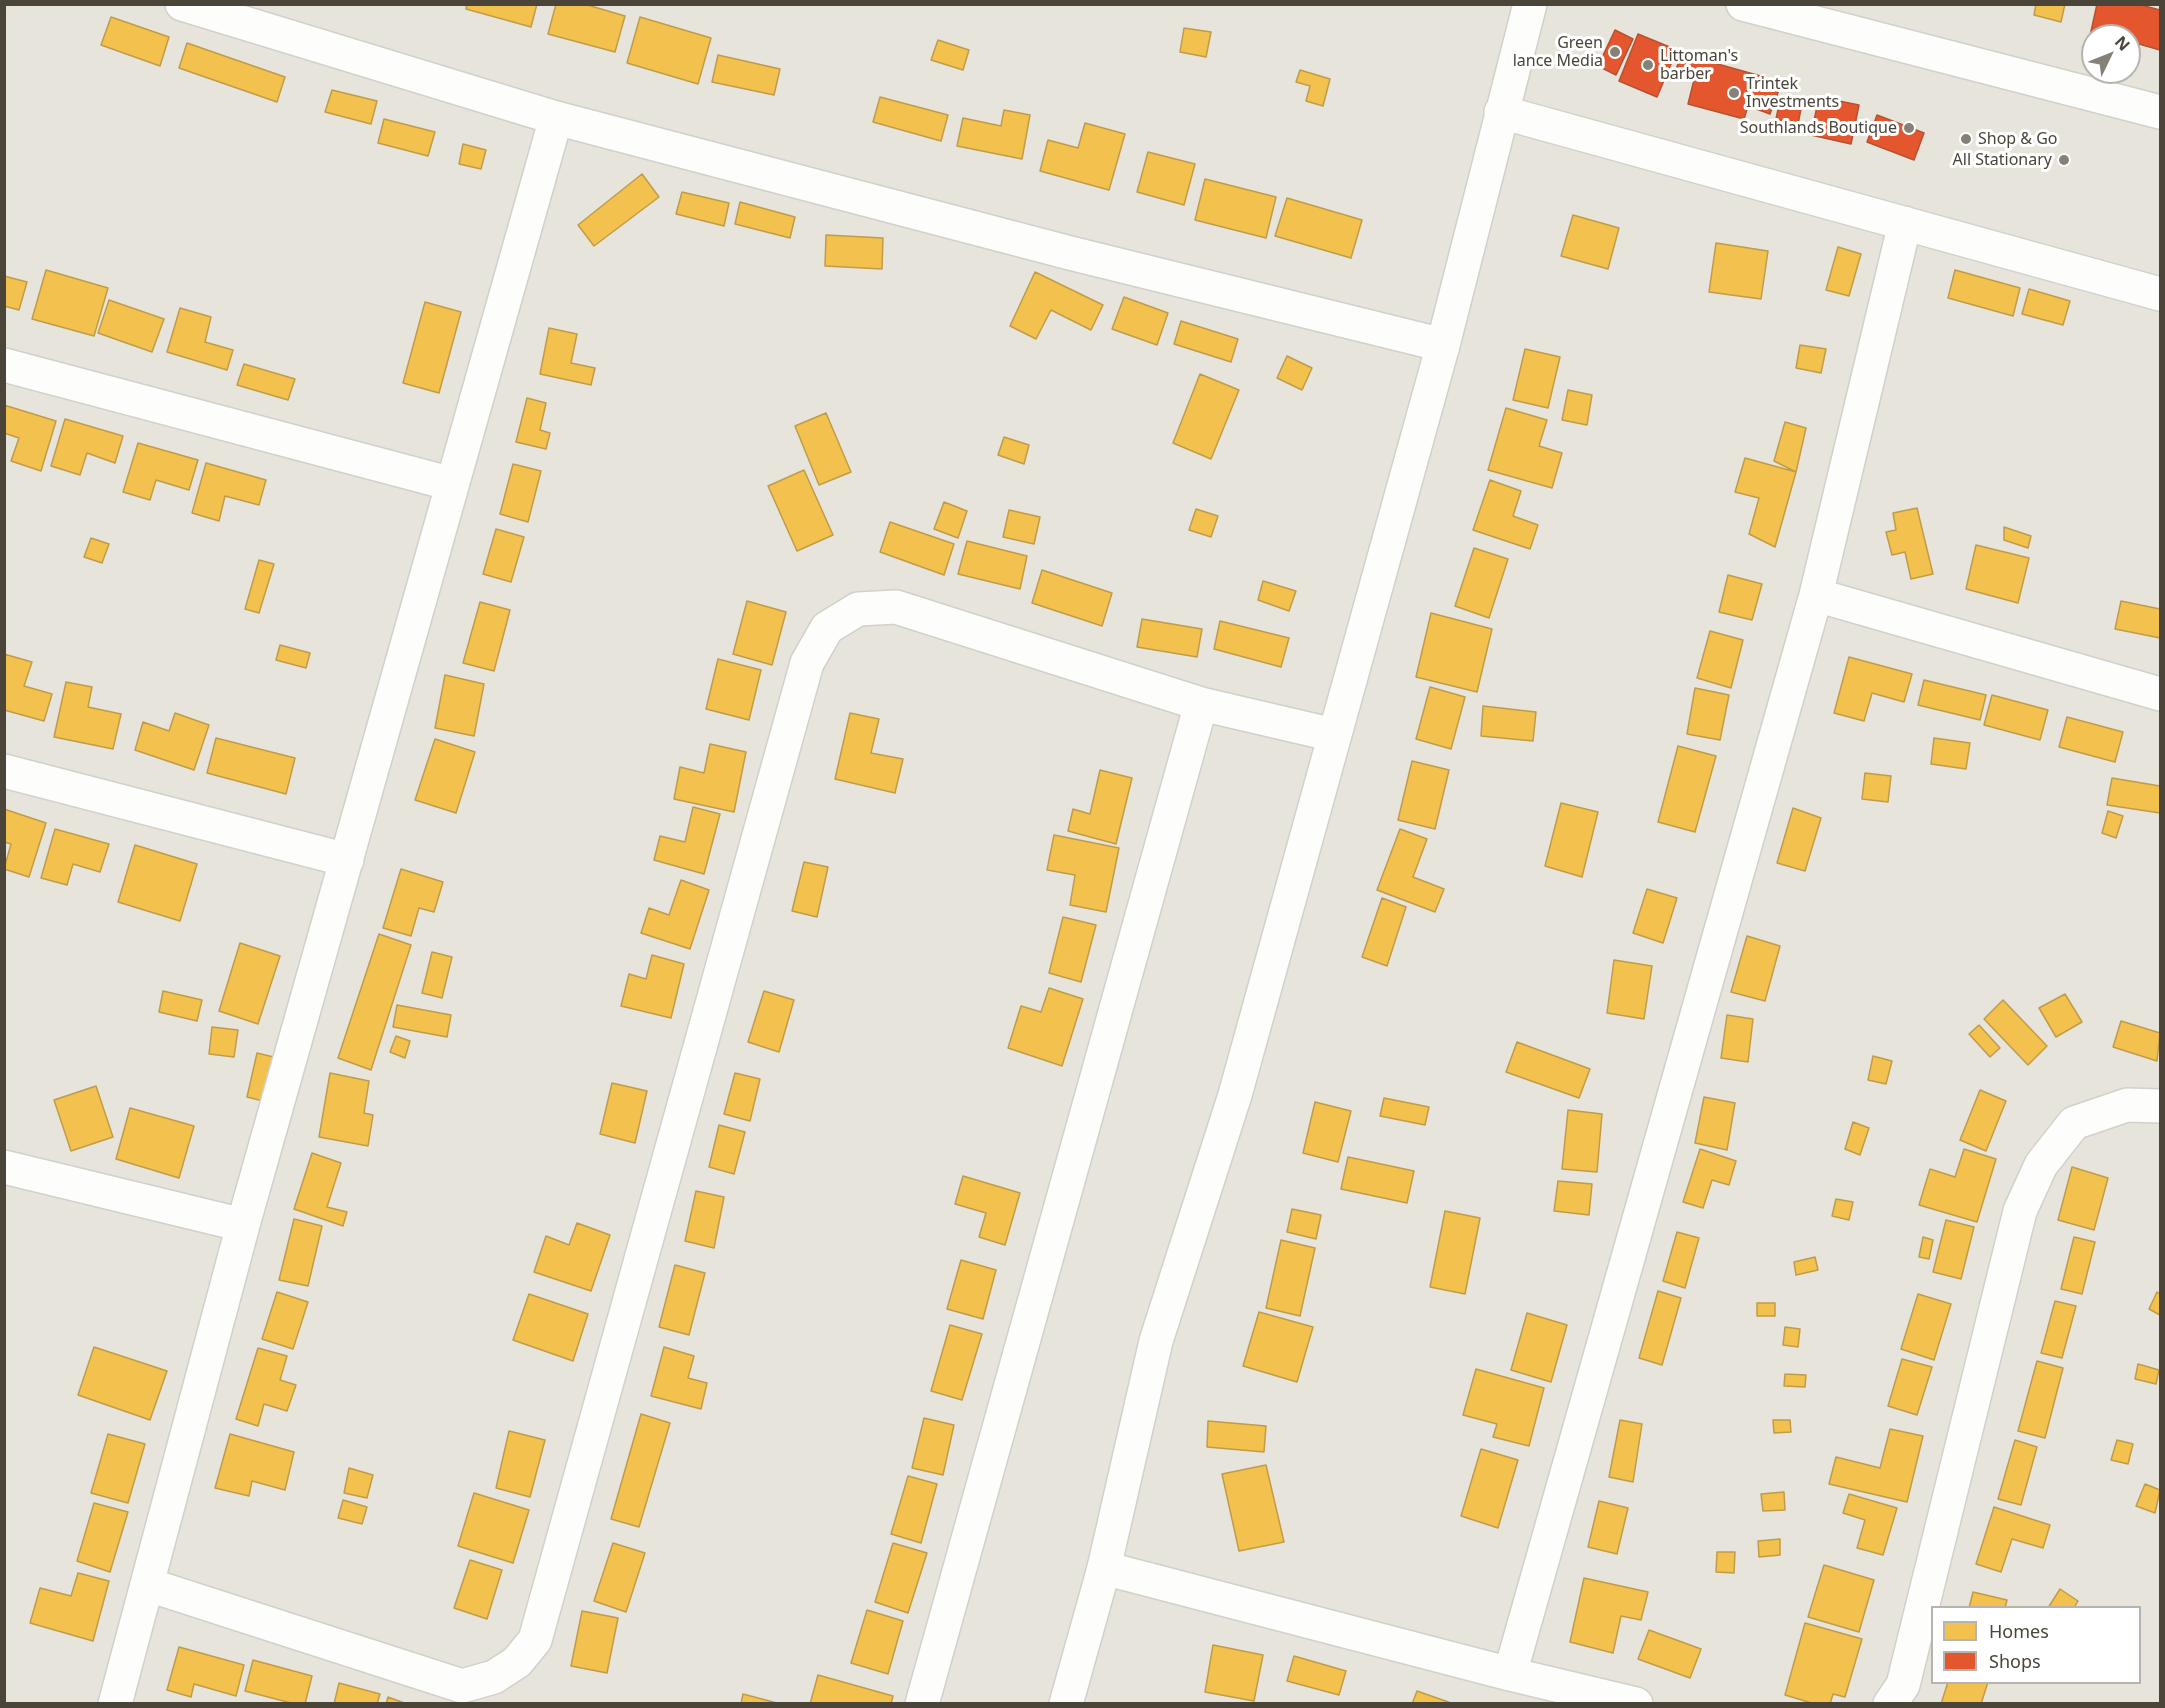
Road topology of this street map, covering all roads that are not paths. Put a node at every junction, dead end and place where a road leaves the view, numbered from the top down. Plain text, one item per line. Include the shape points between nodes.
1 (182, 4) edge
2 (1530, 4) edge
3 (1743, 4) edge
4 (1501, 112) junction
5 (2160, 112) edge
6 (556, 118) junction
7 (1905, 223) junction
8 (2160, 294) edge
9 (1443, 345) junction
10 (4, 365) edge
11 (452, 484) junction
12 (1816, 595) junction
13 (2160, 694) edge
14 (1201, 704) junction
15 (1334, 735) junction
16 (4, 771) edge
17 (348, 860) junction
18 (2160, 1106) edge
19 (4, 1167) edge
20 (243, 1225) junction
21 (1104, 1568) junction
22 (148, 1584) junction
23 (1510, 1674) junction
24 (115, 1704) edge
25 (922, 1704) edge
26 (1066, 1704) edge
27 (1636, 1704) edge
28 (1890, 1704) edge

1 - 6 street
2 - 4 street
3 - 5 street
4 - 7 street
4 - 9 street
6 - 9 street via 1070,253
6 - 11 street
7 - 8 street
7 - 12 street
9 - 15 street
10 - 11 street
11 - 17 street
12 - 13 street
12 - 23 street
14 - 15 street
14 - 22 street via 896,607 858,609 827,628 804,674 535,1640 517,1662 494,1677 462,1686
14 - 25 street
15 - 21 street via 1235,1095 1156,1341
16 - 17 street
17 - 20 street
18 - 28 street via 2127,1105 2073,1123 2041,1165 2020,1211 1903,1685
19 - 20 street
20 - 22 street
21 - 23 street
21 - 26 street
22 - 24 street
23 - 27 street

